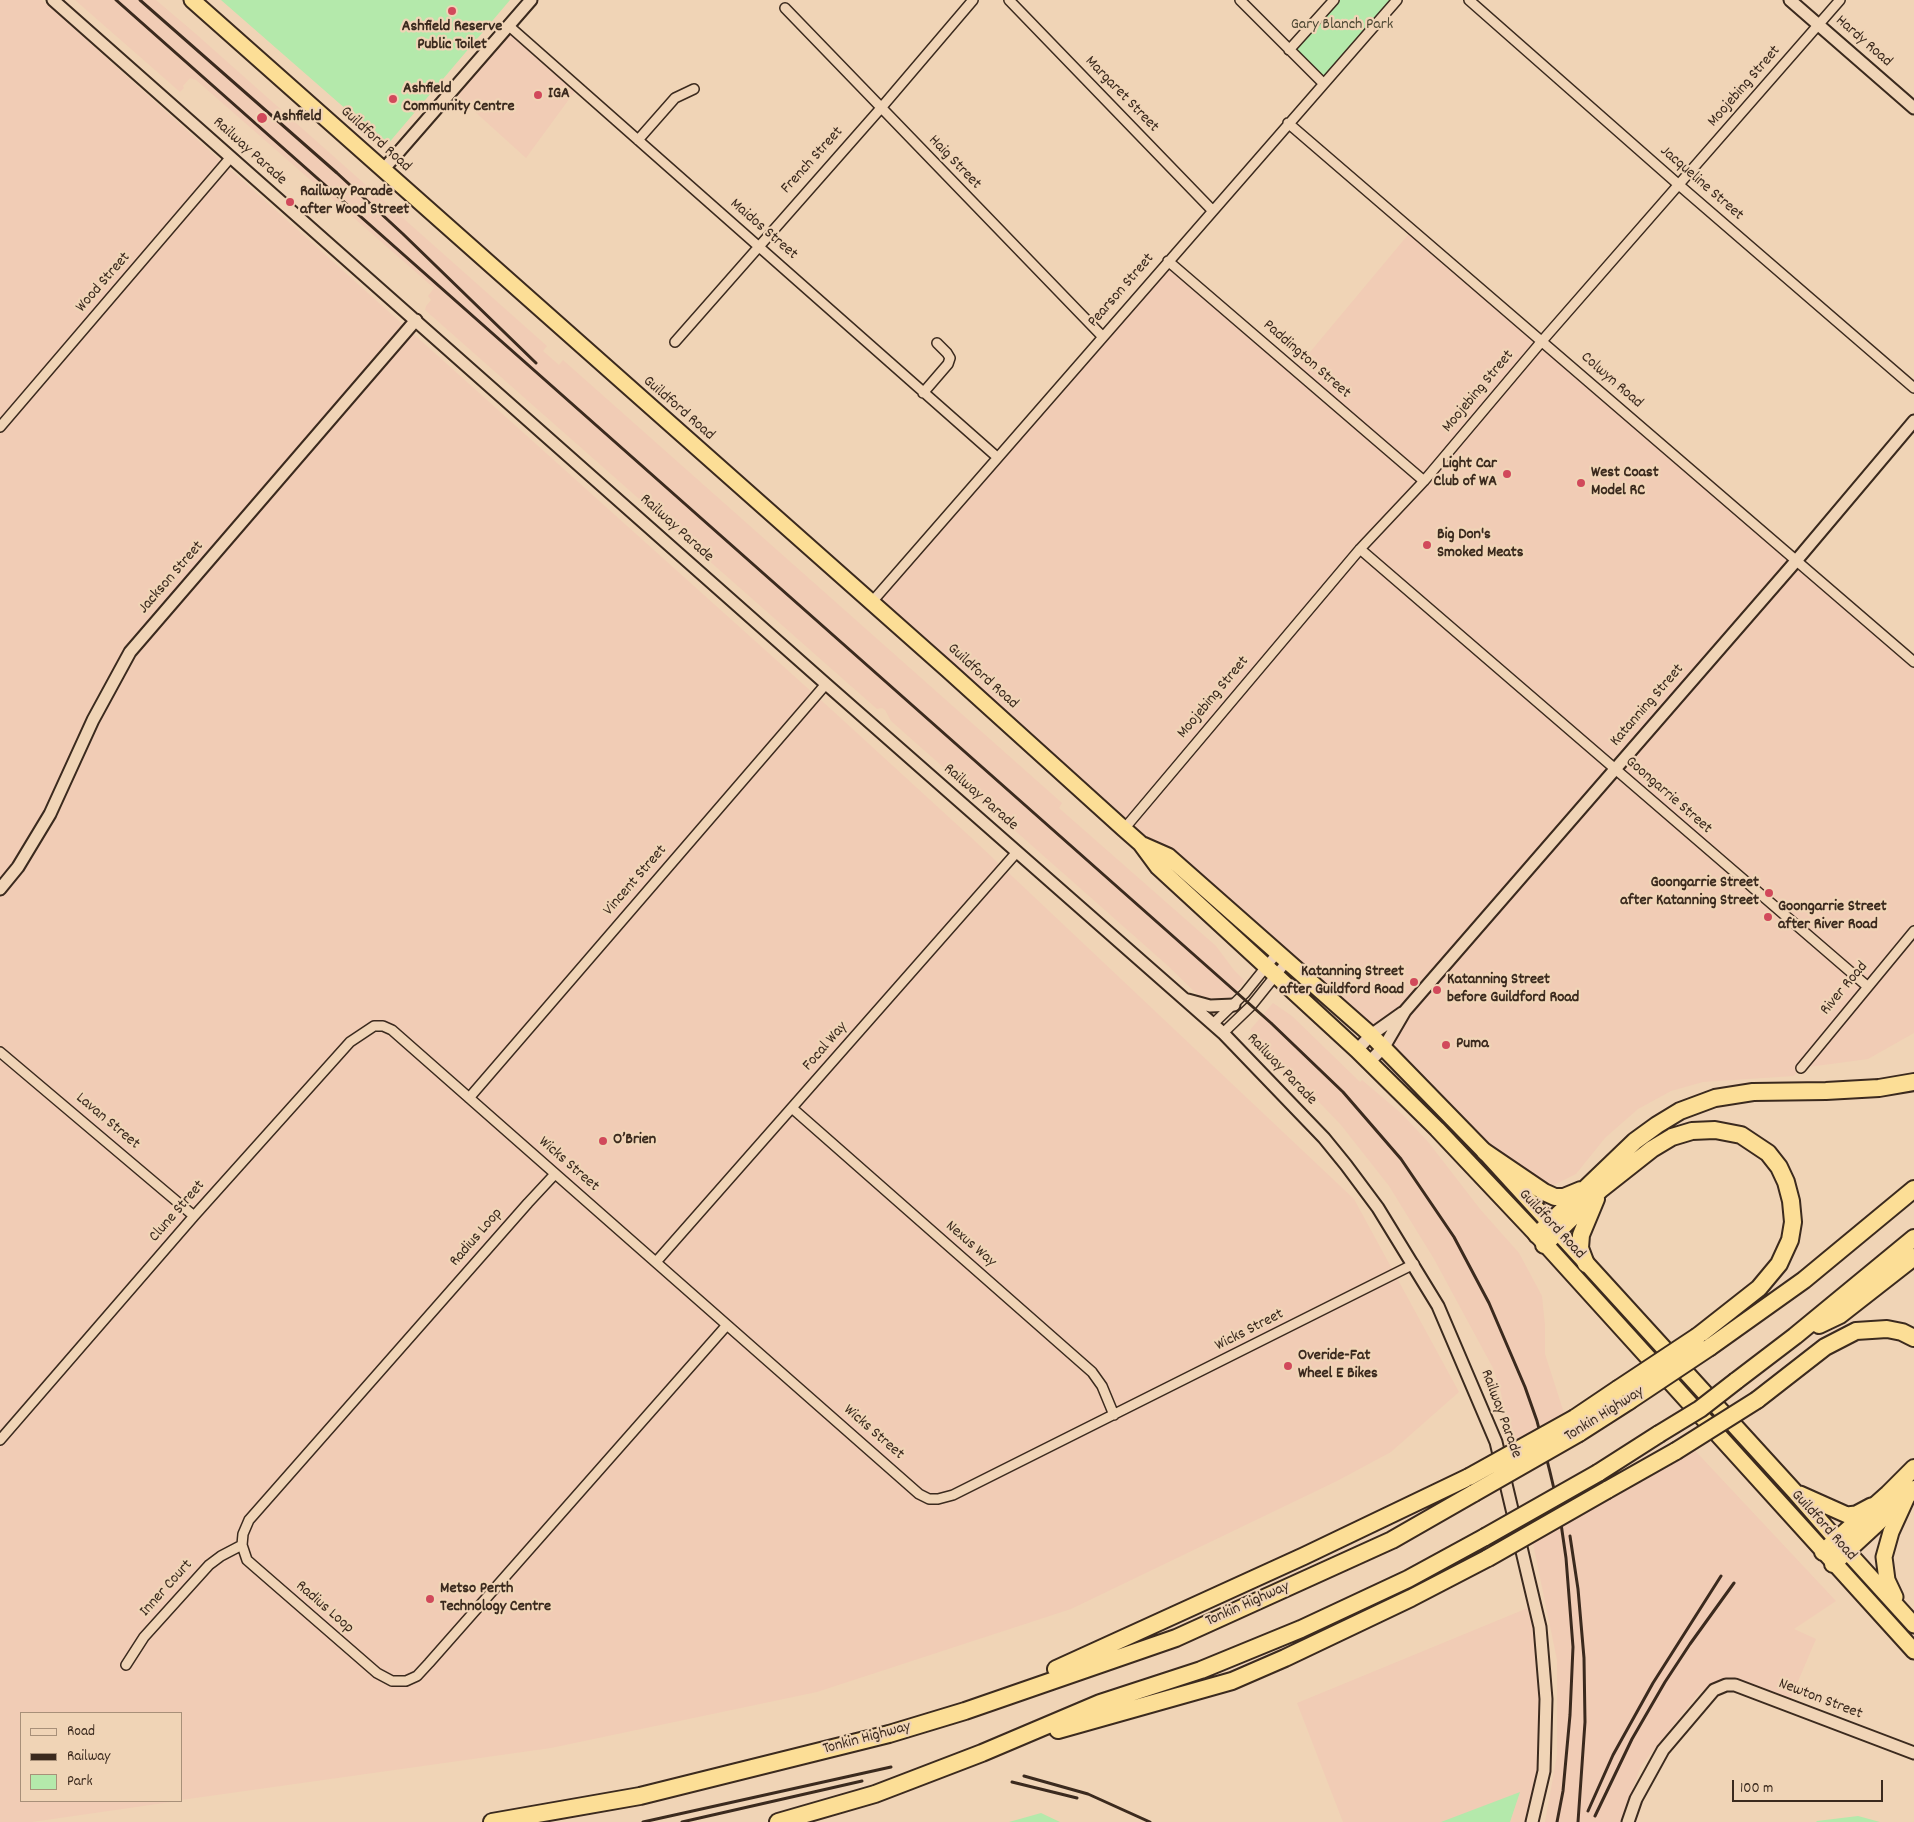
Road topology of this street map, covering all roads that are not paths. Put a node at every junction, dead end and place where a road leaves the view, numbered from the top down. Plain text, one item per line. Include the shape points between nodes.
1 (53, 0) edge
2 (192, 0) edge
3 (531, 0) edge
4 (973, 0) edge
5 (1009, 0) edge
6 (1240, 0) edge
7 (1334, 0) edge
8 (1397, 0) edge
9 (1469, 0) edge
10 (1790, 0) edge
11 (1840, 0) edge
12 (785, 8) dead end
13 (1819, 25) junction
14 (509, 26) junction
15 (1289, 50) junction
16 (1323, 83) junction
17 (694, 89) dead end
18 (881, 108) junction
19 (1914, 108) edge
20 (1288, 123) junction
21 (638, 140) junction
22 (231, 157) junction
23 (383, 170) junction
24 (1679, 185) junction
25 (1212, 210) junction
26 (758, 246) junction
27 (1168, 261) junction
28 (416, 320) junction
29 (1103, 337) junction
30 (1542, 341) junction
31 (675, 342) dead end
32 (937, 343) dead end
33 (1914, 388) edge
34 (923, 393) junction
35 (1914, 421) edge
36 (0, 427) edge
37 (997, 458) junction
38 (1424, 482) junction
39 (1360, 550) junction
40 (1796, 561) junction
41 (871, 603) junction
42 (1914, 662) edge
43 (826, 684) junction
44 (1614, 770) junction
45 (1124, 828) junction
46 (1141, 844) junction
47 (1017, 852) junction
48 (0, 889) edge
49 (1914, 932) edge
50 (1283, 956) junction
51 (1272, 970) junction
52 (1867, 986) junction
53 (1184, 999) junction
54 (1234, 1005) junction
55 (1405, 1011) junction
56 (1213, 1024) junction
57 (392, 1030) joint
58 (1223, 1033) junction
59 (1371, 1035) junction
60 (1384, 1047) junction
61 (1357, 1050) junction
62 (0, 1052) edge
63 (1369, 1062) junction
64 (1801, 1068) dead end
65 (1914, 1082) edge
66 (469, 1098) junction
67 (792, 1108) junction
68 (1485, 1152) junction
69 (555, 1174) junction
70 (1914, 1187) edge
71 (1595, 1188) junction
72 (194, 1216) junction
73 (1554, 1228) junction
74 (1914, 1238) edge
75 (1541, 1240) junction
76 (1914, 1257) edge
77 (656, 1262) junction
78 (1414, 1264) junction
79 (1586, 1264) junction
80 (727, 1325) junction
81 (1796, 1336) junction
82 (1914, 1338) edge
83 (1704, 1342) junction
84 (1114, 1415) junction
85 (1577, 1426) junction
86 (0, 1440) edge
87 (1914, 1468) edge
88 (1912, 1491) edge
89 (1796, 1493) junction
90 (1876, 1504) junction
91 (242, 1545) junction
92 (1841, 1545) junction
93 (1828, 1558) junction
94 (1909, 1620) edge
95 (1914, 1651) edge
96 (126, 1665) dead end
97 (966, 1711) junction
98 (986, 1751) junction
99 (1914, 1753) edge
100 (492, 1822) edge
101 (778, 1822) edge
102 (1532, 1822) edge
103 (1628, 1822) edge

1 - 22 street, Railway Parade
2 - 23 highway, Guildford Road
3 - 14 street
4 - 18 street, French Street
5 - 25 street, Margaret Street
6 - 15 street
7 - 15 street
8 - 16 street, Pearson Street
9 - 24 street, Jacqueline Street
10 - 13 street, Hardy Road
11 - 13 street, Moojebing Street
12 - 18 street, Haig Street
13 - 19 street, Hardy Road
13 - 24 street, Moojebing Street
14 - 21 street, Maidos Street
14 - 23 street
15 - 16 street
16 - 20 street, Pearson Street
17 - 21 street via 675,98
18 - 26 street, French Street
18 - 29 street, Haig Street
20 - 25 street, Pearson Street
20 - 30 street, Colwyn Road
21 - 26 street, Maidos Street
22 - 28 street, Railway Parade
22 - 36 street, Wood Street
23 - 41 highway, Guildford Road
24 - 30 street, Moojebing Street
24 - 33 street, Jacqueline Street
25 - 27 street, Pearson Street
26 - 31 street, French Street
26 - 34 street, Maidos Street
27 - 29 street, Pearson Street
27 - 38 street, Paddington Street
28 - 43 street, Railway Parade
28 - 48 street, Jackson Street via 130,652 93,720 50,814 18,867
29 - 37 street, Pearson Street
30 - 38 street, Moojebing Street
30 - 40 street, Colwyn Road
32 - 34 street via 950,358
34 - 37 street, Maidos Street
35 - 40 street, Katanning Street
37 - 41 street, Pearson Street
38 - 39 street, Moojebing Street
39 - 44 street, Goongarrie Street
39 - 45 street, Moojebing Street
40 - 42 street, Colwyn Road
40 - 44 street, Katanning Street
41 - 45 highway, Guildford Road
43 - 47 street, Railway Parade
43 - 66 street, Vincent Street
44 - 52 street, Goongarrie Street
44 - 55 street, Katanning Street
45 - 46 highway, Guildford Road
46 - 50 highway, Guildford Road via 1168,856
46 - 51 highway, Guildford Road via 1158,867
47 - 53 street, Railway Parade
47 - 67 street, Focal Way
49 - 52 street, River Road
50 - 51 street
50 - 51 street
50 - 59 highway, Guildford Road
51 - 54 street
51 - 58 street via 1251,1006
51 - 61 highway, Guildford Road
52 - 64 street, River Road
53 - 54 street via 1210,1006
53 - 56 street, Railway Parade
54 - 56 street
55 - 59 street, Katanning Street
55 - 60 street, Katanning Street
56 - 58 street, Railway Parade
57 - 66 street, Wicks Street
57 - 72 street, Clune Street via 374,1026 350,1042
58 - 78 street, Railway Parade via 1341,1158
59 - 60 highway, Guildford Road
59 - 61 street, Katanning Street
60 - 63 street, Katanning Street
60 - 68 highway, Guildford Road
61 - 63 highway, Guildford Road
62 - 72 street, Lavan Street
63 - 75 highway, Guildford Road
65 - 71 highway via 1879,1088 1753,1092 1715,1098 1680,1111 1635,1141
66 - 69 street, Wicks Street
67 - 77 street, Focal Way
67 - 84 street, Nexus Way via 1092,1372 1102,1386
68 - 71 highway via 1555,1197
68 - 73 highway, Guildford Road
69 - 77 street, Wicks Street
69 - 91 street, Radius Loop via 253,1514 246,1526
70 - 83 highway, Tonkin Highway via 1804,1280
71 - 73 highway
71 - 79 highway via 1581,1235 1580,1248
71 - 83 highway via 1672,1137 1692,1131 1715,1130 1741,1135 1768,1154 1779,1167 1791,1202 1793,1222 1790,1240 1779,1264 1759,1288
72 - 86 street, Clune Street
73 - 75 highway
73 - 79 highway, Guildford Road
74 - 81 highway
75 - 93 highway, Guildford Road
76 - 81 highway via 1840,1315
77 - 80 street, Wicks Street
78 - 84 street, Wicks Street
78 - 102 street, Railway Parade via 1438,1306 1496,1442 1540,1627 1546,1699 1544,1771
79 - 89 highway, Guildford Road
80 - 84 street, Wicks Street via 928,1500 953,1495
80 - 91 street, Radius Loop via 429,1663 417,1676 406,1681 392,1681 377,1674 254,1568
81 - 98 highway, bridge via 1700,1409 1598,1473 1408,1579 1301,1629 1201,1670 1100,1703
82 - 98 highway, bridge via 1887,1329 1856,1331 1825,1347 1757,1400 1676,1451 1488,1558 1285,1658 1232,1681
83 - 85 highway, Tonkin Highway, bridge
85 - 97 highway, bridge
85 - 97 highway, Tonkin Highway, bridge via 1474,1493 1392,1540 1176,1638
87 - 90 highway
88 - 92 highway
88 - 94 highway via 1890,1532 1884,1558 1887,1580
89 - 90 highway via 1847,1515
89 - 92 highway, Guildford Road
90 - 92 highway
91 - 96 street, Inner Court via 209,1565 144,1637
92 - 93 highway
92 - 94 highway, Guildford Road
93 - 95 highway, Guildford Road
97 - 100 highway, Tonkin Highway via 889,1734 640,1796
98 - 101 highway via 875,1794
99 - 103 street, Newton Street via 1735,1685 1726,1685 1714,1690 1663,1750

